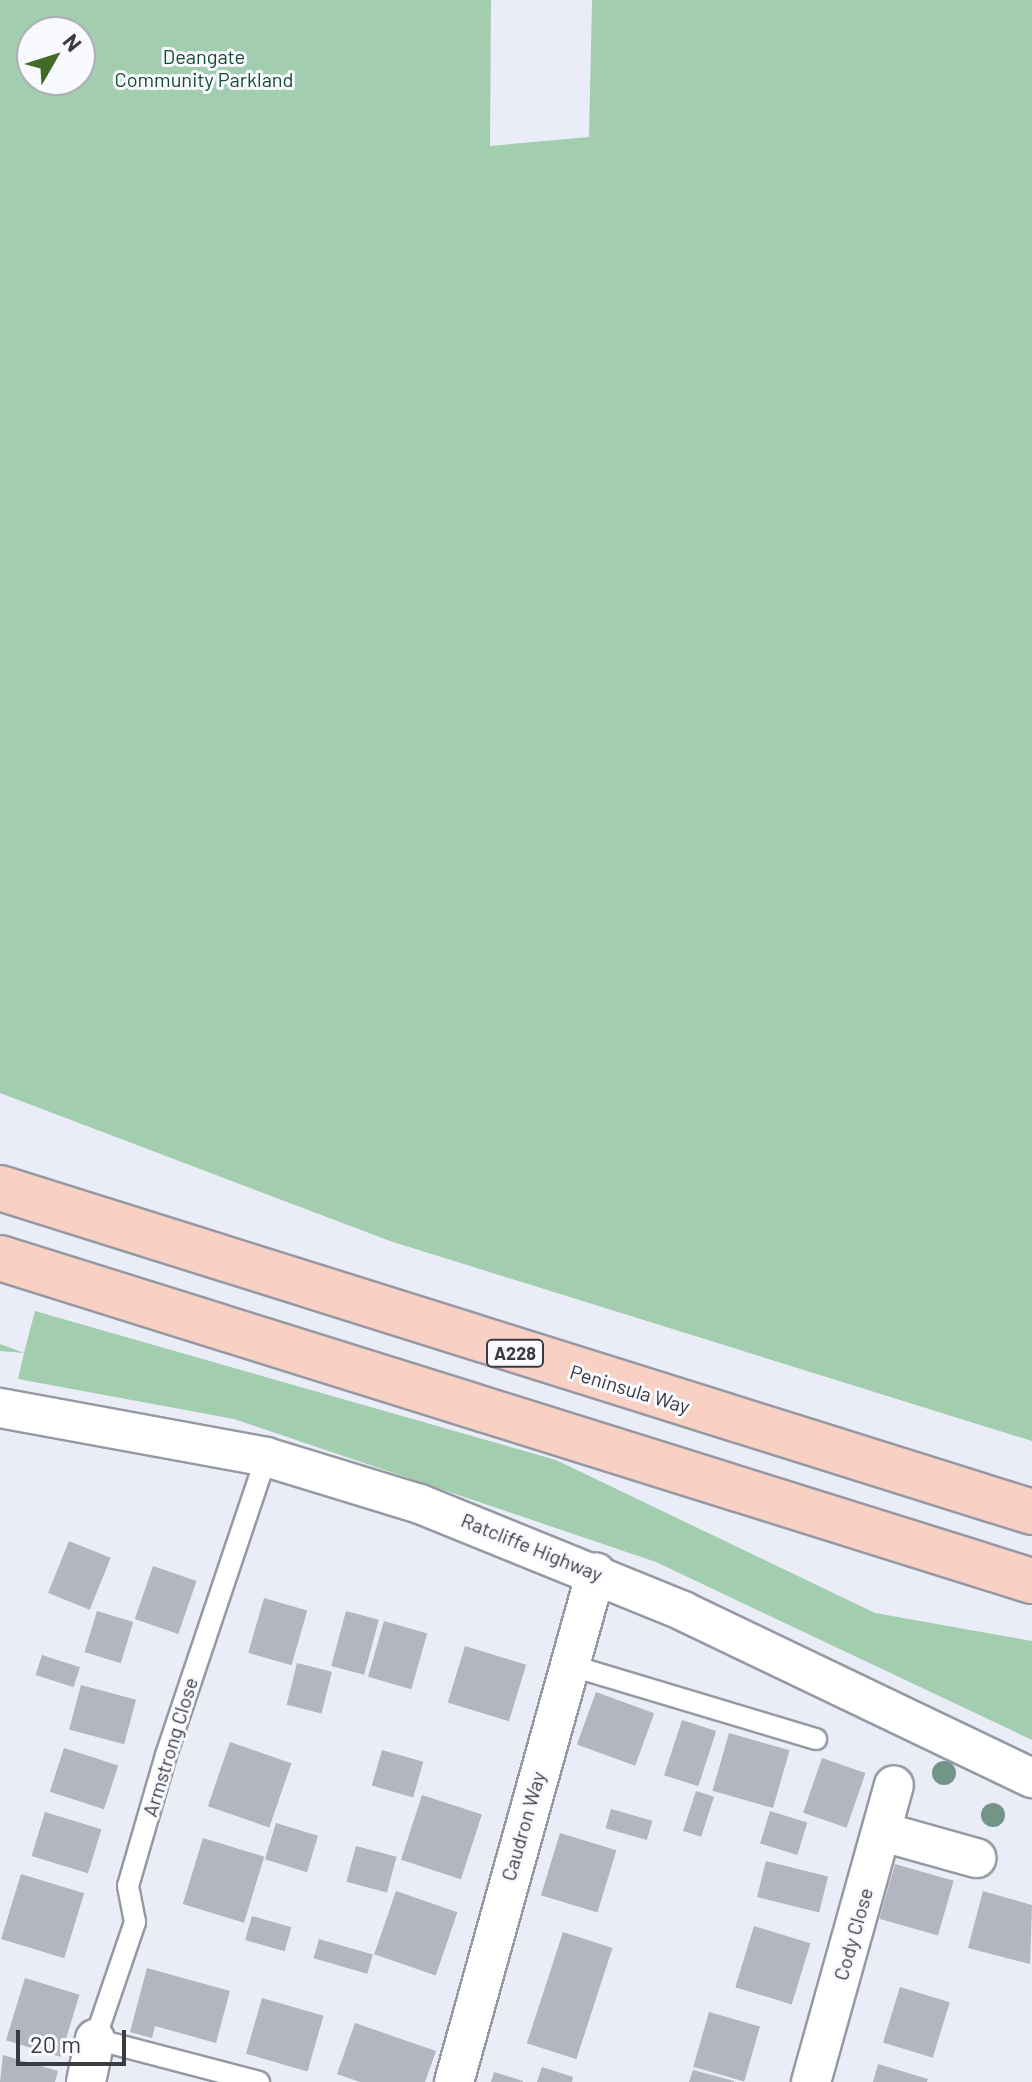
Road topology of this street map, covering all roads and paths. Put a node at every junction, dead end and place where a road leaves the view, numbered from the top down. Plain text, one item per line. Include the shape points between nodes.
1 (0, 1188) edge
2 (0, 1258) edge
3 (0, 1408) edge
4 (266, 1457) junction
5 (1032, 1512) edge
6 (596, 1572) junction
7 (1032, 1581) edge
8 (569, 1665) junction
9 (816, 1739) dead end
10 (1032, 1778) edge
11 (894, 1785) dead end
12 (883, 1832) junction
13 (976, 1858) dead end
14 (95, 2039) junction
15 (86, 2082) edge
16 (259, 2082) edge
17 (454, 2082) edge
18 (811, 2082) edge

1 - 5 main road, Peninsula Way / A228
2 - 7 main road
3 - 4 street, Ratcliffe Highway
4 - 6 street, Ratcliffe Highway via 420,1504
4 - 14 lane, Armstrong Close via 166,1755 128,1886 135,1922
6 - 8 street, Caudron Way
6 - 10 street, Ratcliffe Highway
8 - 9 lane
8 - 17 street, Caudron Way
11 - 12 street, Cody Close
12 - 13 street
12 - 18 street, Cody Close
14 - 15 street
14 - 16 lane

